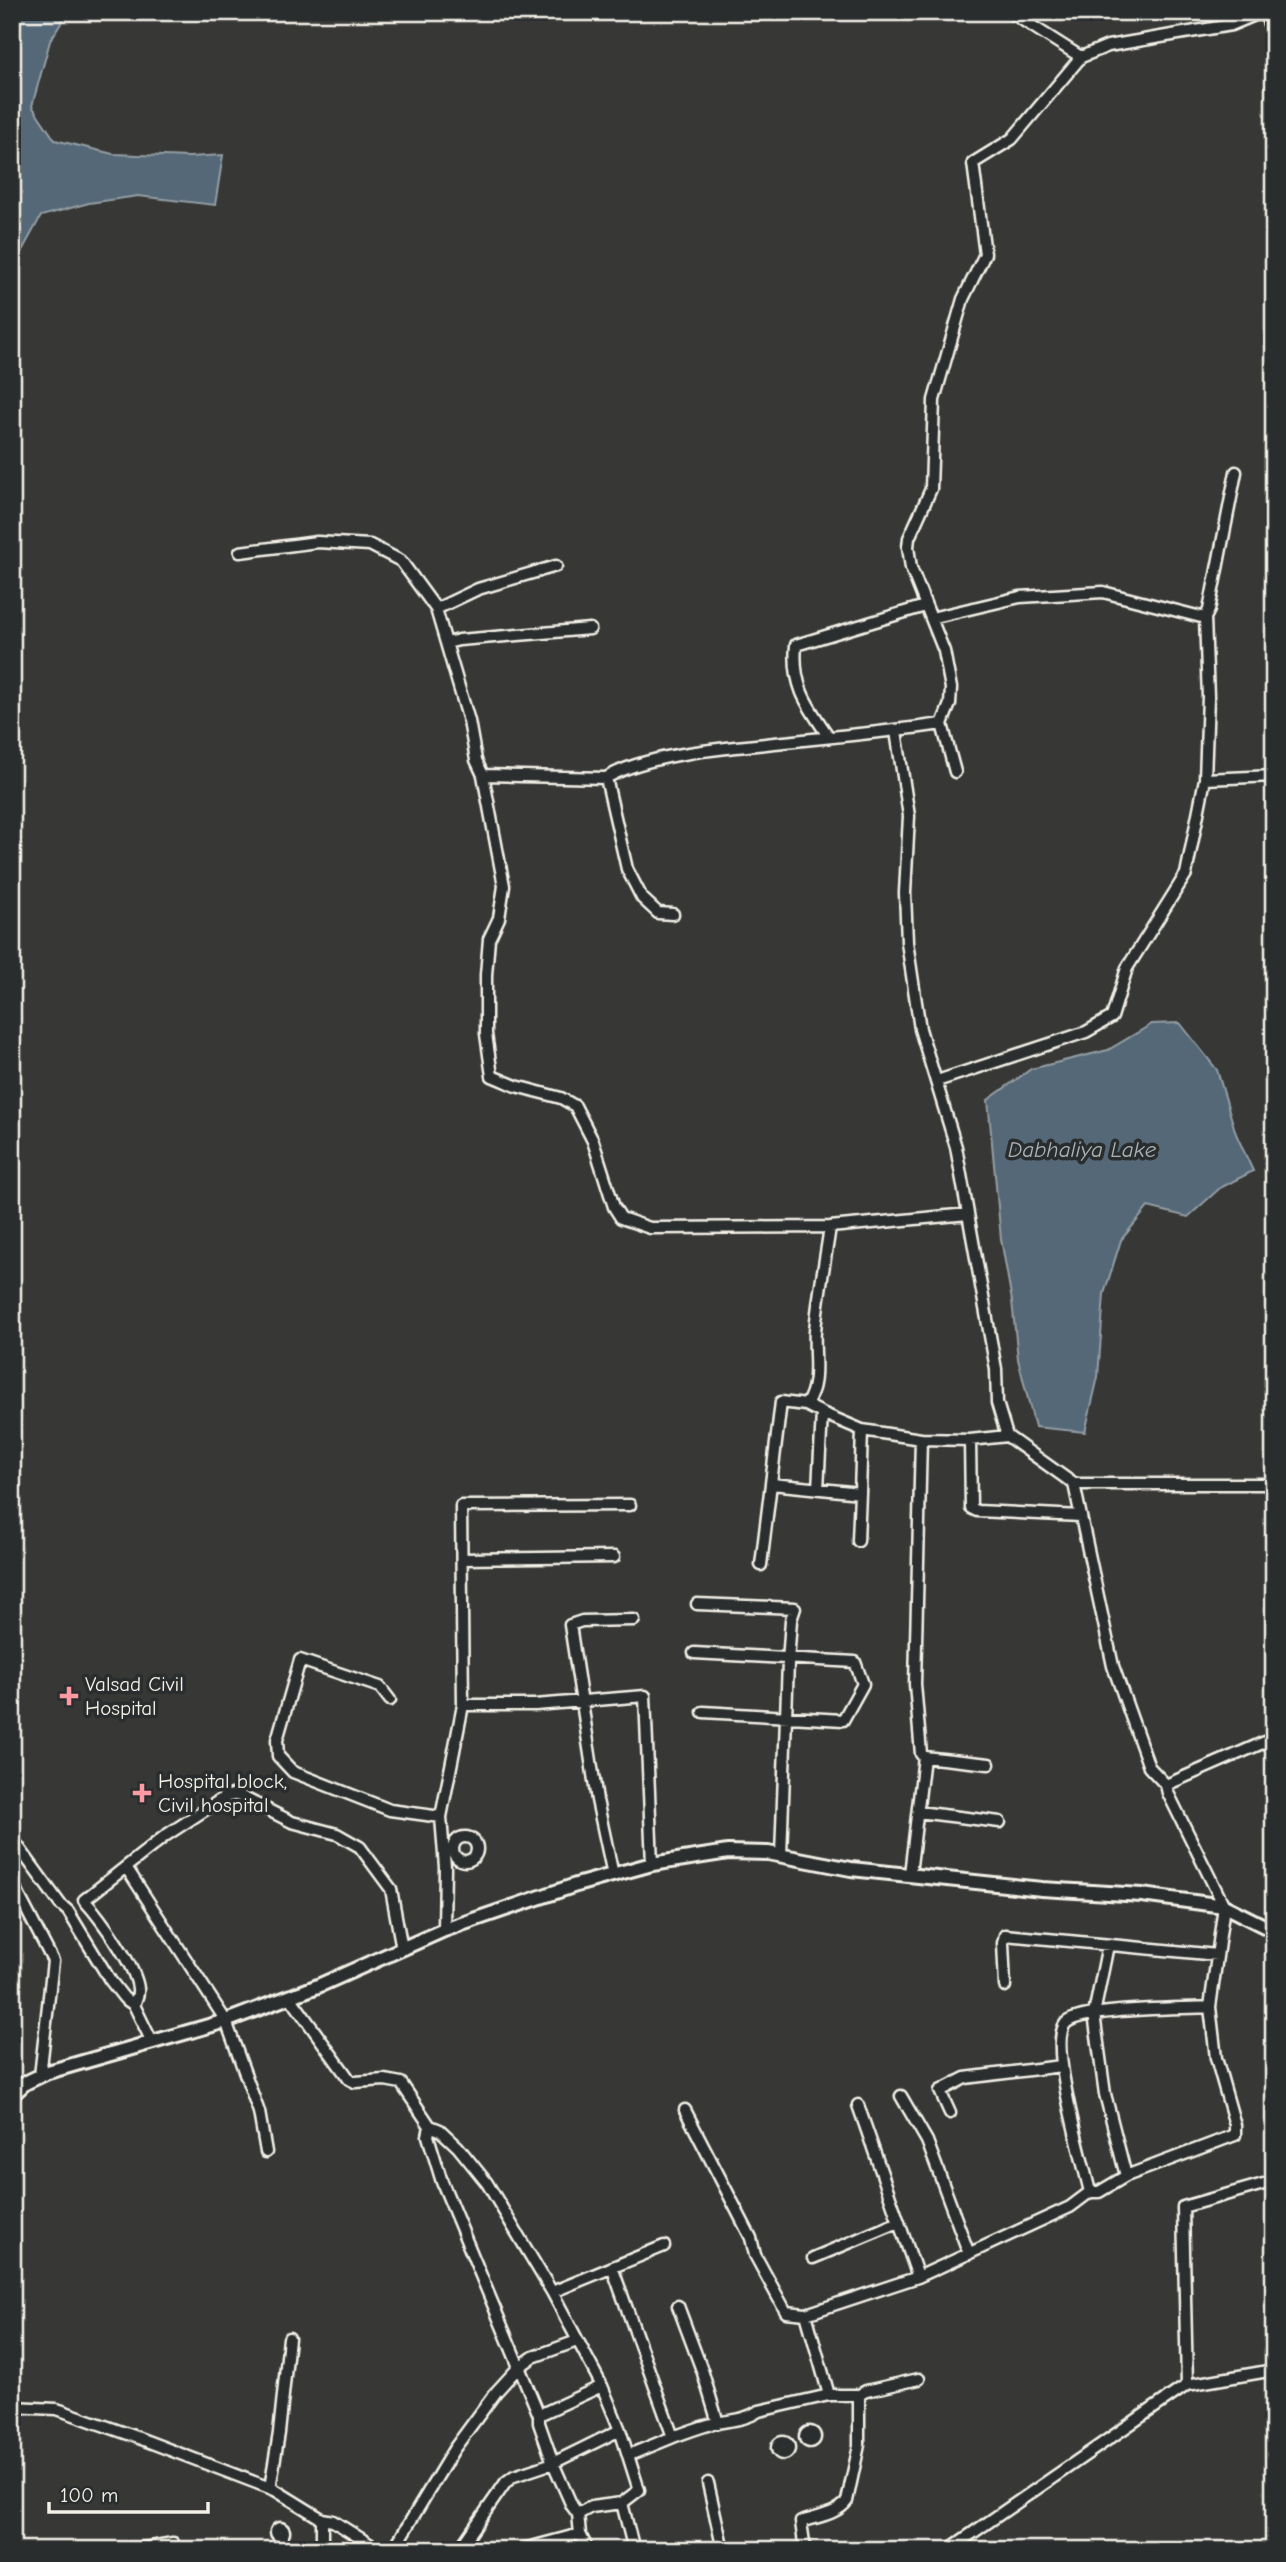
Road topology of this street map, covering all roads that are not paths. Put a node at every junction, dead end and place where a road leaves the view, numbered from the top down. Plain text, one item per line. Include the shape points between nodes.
1 (1010, 12) edge
2 (1263, 12) edge
3 (1274, 35) edge
4 (1081, 57) junction
5 (1236, 472) dead end
6 (240, 552) dead end
7 (556, 566) dead end
8 (925, 606) junction
9 (436, 609) junction
10 (930, 618) junction
11 (1205, 618) junction
12 (590, 629) dead end
13 (447, 643) junction
14 (942, 724) junction
15 (896, 731) junction
16 (829, 737) junction
17 (955, 772) dead end
18 (483, 775) junction
19 (1274, 776) edge
20 (606, 778) junction
21 (1206, 779) junction
22 (673, 914) dead end
23 (937, 1081) junction
24 (968, 1214) junction
25 (830, 1227) junction
26 (806, 1405) junction
27 (822, 1413) junction
28 (862, 1430) junction
29 (1007, 1436) junction
30 (921, 1439) junction
31 (970, 1440) junction
32 (1274, 1483) edge
33 (772, 1484) junction
34 (1074, 1484) junction
35 (818, 1489) junction
36 (860, 1493) junction
37 (630, 1505) dead end
38 (1081, 1516) junction
39 (858, 1541) dead end
40 (614, 1557) dead end
41 (462, 1559) junction
42 (761, 1566) dead end
43 (698, 1604) dead end
44 (634, 1619) dead end
45 (694, 1653) dead end
46 (788, 1657) junction
47 (390, 1700) dead end
48 (580, 1701) junction
49 (463, 1705) junction
50 (703, 1712) dead end
51 (787, 1717) junction
52 (1274, 1738) edge
53 (924, 1757) junction
54 (989, 1764) dead end
55 (1166, 1785) junction
56 (918, 1812) junction
57 (441, 1817) junction
58 (1000, 1822) dead end
59 (12, 1838) edge
60 (781, 1856) junction
61 (652, 1864) junction
62 (126, 1867) junction
63 (910, 1874) junction
64 (614, 1875) junction
65 (12, 1882) edge
66 (1224, 1906) junction
67 (444, 1930) junction
68 (1274, 1931) edge
69 (1108, 1945) junction
70 (402, 1950) junction
71 (1217, 1955) junction
72 (1005, 1986) dead end
73 (290, 1997) junction
74 (134, 2005) junction
75 (1210, 2007) junction
76 (1094, 2014) junction
77 (226, 2021) junction
78 (152, 2042) junction
79 (1061, 2066) junction
80 (40, 2076) junction
81 (12, 2095) edge
82 (901, 2096) dead end
83 (858, 2105) dead end
84 (685, 2110) dead end
85 (950, 2113) dead end
86 (430, 2126) junction
87 (266, 2152) dead end
88 (1126, 2176) junction
89 (1274, 2181) edge
90 (1090, 2192) junction
91 (899, 2222) junction
92 (664, 2246) dead end
93 (969, 2254) junction
94 (813, 2258) dead end
95 (612, 2267) junction
96 (918, 2277) junction
97 (552, 2292) junction
98 (678, 2306) dead end
99 (806, 2314) junction
100 (289, 2338) dead end
101 (577, 2341) junction
102 (518, 2368) junction
103 (1274, 2370) edge
104 (919, 2379) dead end
105 (1187, 2385) junction
106 (601, 2386) junction
107 (829, 2395) junction
108 (859, 2395) junction
109 (12, 2407) edge
110 (539, 2415) junction
111 (718, 2423) junction
112 (620, 2430) junction
113 (673, 2437) junction
114 (629, 2455) junction
115 (553, 2463) junction
116 (708, 2483) dead end
117 (270, 2488) junction
118 (622, 2502) junction
119 (578, 2514) junction
120 (322, 2519) junction
121 (580, 2534) junction
122 (133, 2550) edge
123 (174, 2550) edge
124 (322, 2550) edge
125 (379, 2550) edge
126 (393, 2550) edge
127 (462, 2550) edge
128 (520, 2550) edge
129 (587, 2550) edge
130 (634, 2550) edge
131 (723, 2550) edge
132 (806, 2550) edge
133 (948, 2550) edge

1 - 4 street
2 - 3 street
2 - 4 street via 1231,25 1108,46
4 - 8 street via 1012,139 973,163 985,254 963,299 934,400 930,489 909,538 911,568
5 - 11 street
6 - 9 street via 317,542 370,545 401,561
7 - 9 street via 478,589
8 - 10 street
8 - 16 street via 796,645 800,691
9 - 13 street
10 - 11 street via 1020,597 1103,592
10 - 14 street via 944,651 951,688
11 - 21 street
12 - 13 street
13 - 18 street
14 - 15 street
14 - 17 street
15 - 16 street
15 - 23 street via 909,816 907,942 920,1028
16 - 20 street via 706,750 664,758
18 - 20 street
18 - 25 street via 504,887 499,918 489,939 486,975 492,1076 575,1105 621,1218 650,1228
19 - 21 street
20 - 22 street via 627,869 642,898 658,913
21 - 23 street via 1186,874 1127,968 1112,1017 1086,1032
23 - 24 street via 956,1147
24 - 25 street
24 - 29 street via 996,1369 997,1403
25 - 26 street via 815,1333 817,1373
26 - 27 street
26 - 33 street via 781,1402
27 - 28 street
27 - 35 street
28 - 30 street
28 - 36 street
29 - 31 street
29 - 34 street
30 - 31 street
30 - 53 street via 915,1684
31 - 38 street via 971,1508
32 - 34 street
33 - 35 street
33 - 42 street
34 - 38 street
35 - 36 street
36 - 39 street
37 - 41 street via 461,1506
38 - 55 street via 1113,1666 1149,1766
40 - 41 street
41 - 49 street
43 - 46 street via 795,1608
44 - 48 street via 570,1625
45 - 46 street
46 - 51 street
46 - 51 street via 855,1662 863,1684 843,1720
47 - 57 street via 380,1687 300,1660 277,1740 278,1756 293,1772 390,1810
48 - 49 street
48 - 61 street via 645,1696
48 - 64 street
49 - 57 street
50 - 51 street
51 - 60 street
52 - 55 street
53 - 54 street
53 - 56 street
55 - 66 street
56 - 58 street
56 - 63 street
57 - 67 street
59 - 74 street via 68,1911 110,1980
60 - 61 street via 728,1852
60 - 63 street
61 - 64 street
62 - 70 street via 165,1836 236,1794 292,1822 337,1834 360,1847 391,1889
62 - 74 street via 84,1900 137,1982
62 - 77 street
63 - 66 street
64 - 67 street
65 - 80 street via 53,1961
66 - 68 street
66 - 71 street
67 - 70 street
69 - 71 street
69 - 72 street via 1005,1935
69 - 76 street
70 - 73 street
71 - 75 street
73 - 77 street
73 - 86 street via 349,2079 401,2083
74 - 78 street
75 - 76 street
75 - 88 street via 1216,2058 1235,2135
76 - 79 street via 1070,2019 1061,2028
76 - 88 street via 1105,2094
77 - 78 street
77 - 87 street via 259,2112
78 - 80 street
79 - 85 street via 965,2078 940,2091
79 - 90 street
80 - 81 street
82 - 93 street via 927,2141
83 - 91 street
84 - 99 street via 786,2312
86 - 97 street via 458,2147 487,2183
86 - 102 street via 428,2136 442,2182
88 - 90 street via 1099,2192
89 - 105 street via 1183,2207
90 - 93 street via 1070,2207
91 - 94 street
91 - 96 street
92 - 95 street
93 - 96 street
95 - 97 street
95 - 113 street
96 - 99 street
97 - 101 street
98 - 111 street
99 - 107 street
100 - 117 street
101 - 102 street via 533,2357
101 - 106 street
102 - 110 street
102 - 126 street via 454,2449
103 - 105 street
104 - 108 street
105 - 133 street
106 - 110 street
106 - 112 street
107 - 108 street
107 - 111 street
108 - 132 street via 859,2445 848,2501 801,2522
109 - 117 street via 57,2409
110 - 115 street
111 - 113 street
112 - 114 street
112 - 115 street
113 - 114 street
114 - 118 street via 639,2490
115 - 119 street
115 - 127 street via 506,2482
116 - 131 street
117 - 120 street
118 - 119 street
118 - 130 street
119 - 121 street
120 - 124 street
120 - 125 street
121 - 128 street
121 - 129 street
122 - 123 street via 173,2543

